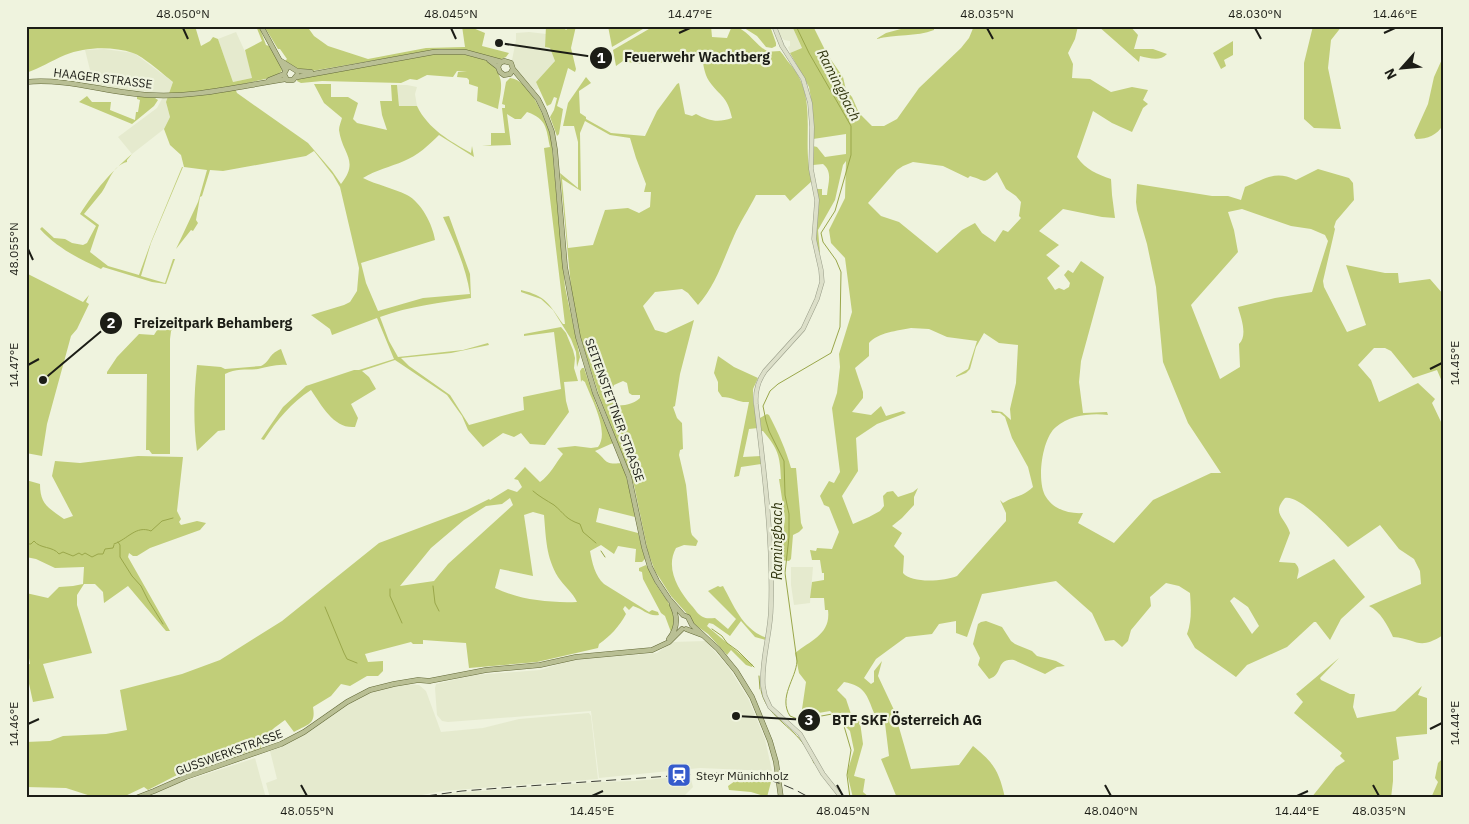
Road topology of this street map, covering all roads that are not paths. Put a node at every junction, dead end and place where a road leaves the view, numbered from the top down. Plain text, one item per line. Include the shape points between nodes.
1 (261, 26) edge
2 (774, 26) edge
3 (488, 59) junction
4 (502, 62) junction
5 (498, 67) junction
6 (286, 70) junction
7 (512, 71) junction
8 (297, 74) junction
9 (286, 79) junction
10 (26, 82) edge
11 (266, 82) junction
12 (669, 598) junction
13 (683, 615) junction
14 (677, 618) junction
15 (690, 622) junction
16 (676, 625) junction
17 (684, 629) junction
18 (708, 638) junction
19 (663, 645) junction
20 (136, 798) edge
21 (781, 798) edge
22 (842, 798) edge

1 - 6 main road
2 - 22 main road via 782,46 803,79 810,103 812,170 817,200 814,239 822,276 820,292 806,325 758,383 756,400 770,536 772,598 762,686 768,704 800,734
3 - 4 main road
3 - 5 main road
3 - 8 main road via 465,52 434,52
4 - 5 main road
4 - 7 main road via 509,62
5 - 7 main road via 502,74
6 - 8 main road via 294,68
6 - 9 main road
6 - 11 main road, HAAGER STRASSE
7 - 12 main road, SEITENSTETTNER STRASSE via 541,105 552,132 568,282 582,352 629,477 648,562
8 - 9 main road, HAAGER STRASSE via 292,80
9 - 11 main road, HAAGER STRASSE
10 - 11 main road, HAAGER STRASSE via 54,82 168,96 207,93
12 - 13 main road, SEITENSTETTNER STRASSE
12 - 14 main road, SEITENSTETTNER STRASSE
13 - 14 main road
13 - 15 main road
14 - 16 main road
15 - 17 main road
15 - 18 main road
16 - 17 main road
16 - 19 main road
17 - 18 main road
17 - 19 main road, GUSSWERKSTRASSE
18 - 21 main road via 730,664 756,705 772,748
19 - 20 main road, GUSSWERKSTRASSE via 646,651 576,656 534,666 486,670 378,688 354,698 281,744

